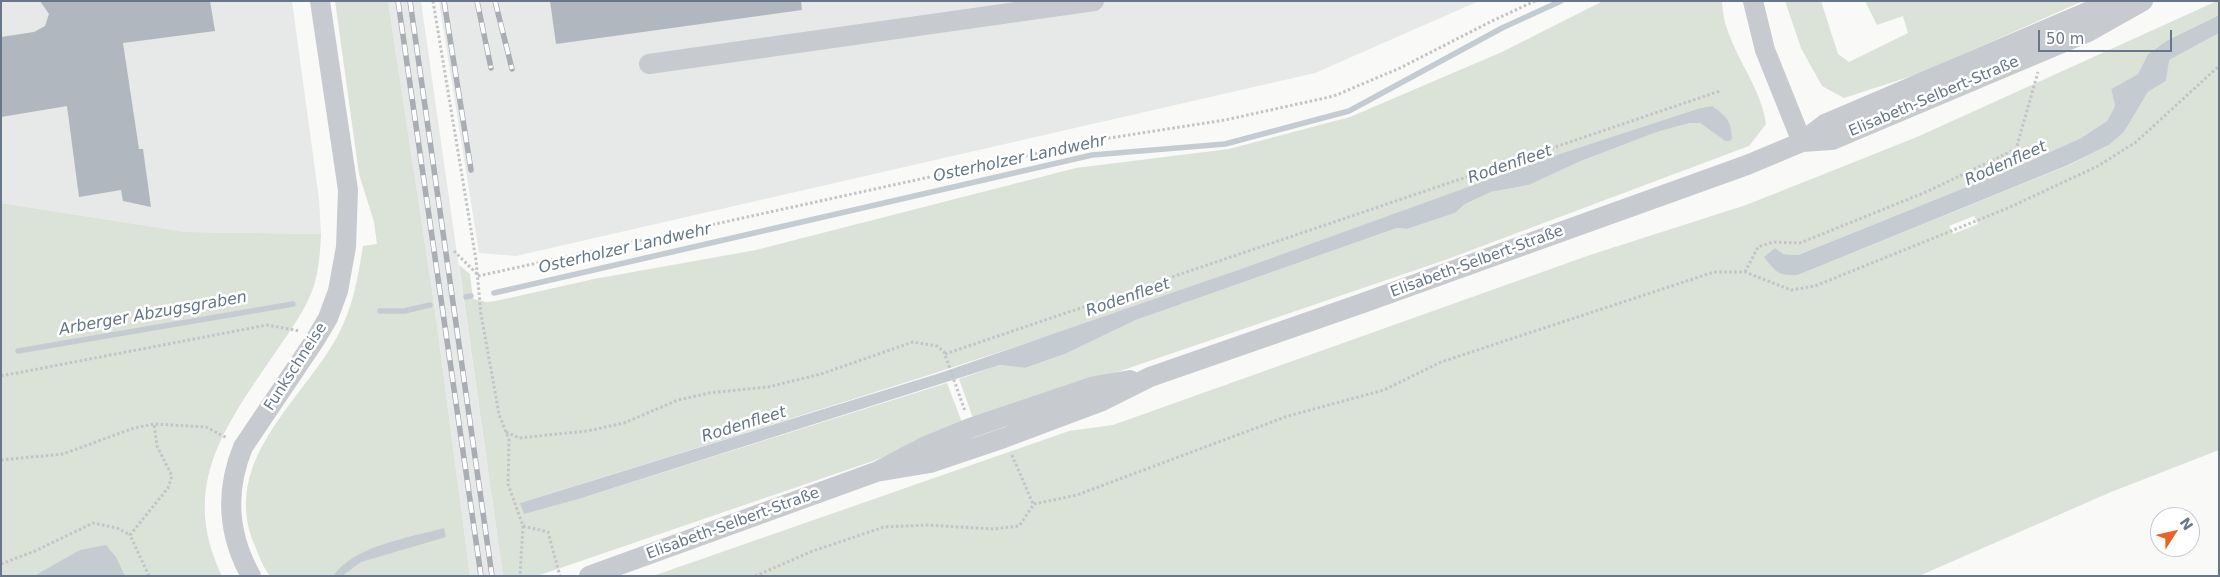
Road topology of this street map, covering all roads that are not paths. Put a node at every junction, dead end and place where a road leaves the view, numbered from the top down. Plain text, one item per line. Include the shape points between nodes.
1 (320, 1) edge
2 (1094, 1) edge
3 (1754, 1) edge
4 (2113, 1) edge
5 (2143, 1) edge
6 (649, 64) dead end
7 (1802, 142) junction
8 (1150, 377) junction
9 (876, 472) junction
10 (251, 576) edge
11 (590, 576) edge

1 - 10 street, Funkschneise via 348,190 346,247 338,291 328,318 244,447 230,492 231,523 240,557
2 - 6 street
3 - 7 street via 1765,50
4 - 7 street, Elisabeth-Selbert-Straße via 1825,124
5 - 7 street, Elisabeth-Selbert-Straße via 2088,32 1832,140
7 - 8 street, Elisabeth-Selbert-Straße via 1360,304
8 - 9 street, Elisabeth-Selbert-Straße via 1100,402 1004,438 930,463
8 - 9 street, Elisabeth-Selbert-Straße via 1095,386 970,428
9 - 11 street, Elisabeth-Selbert-Straße

